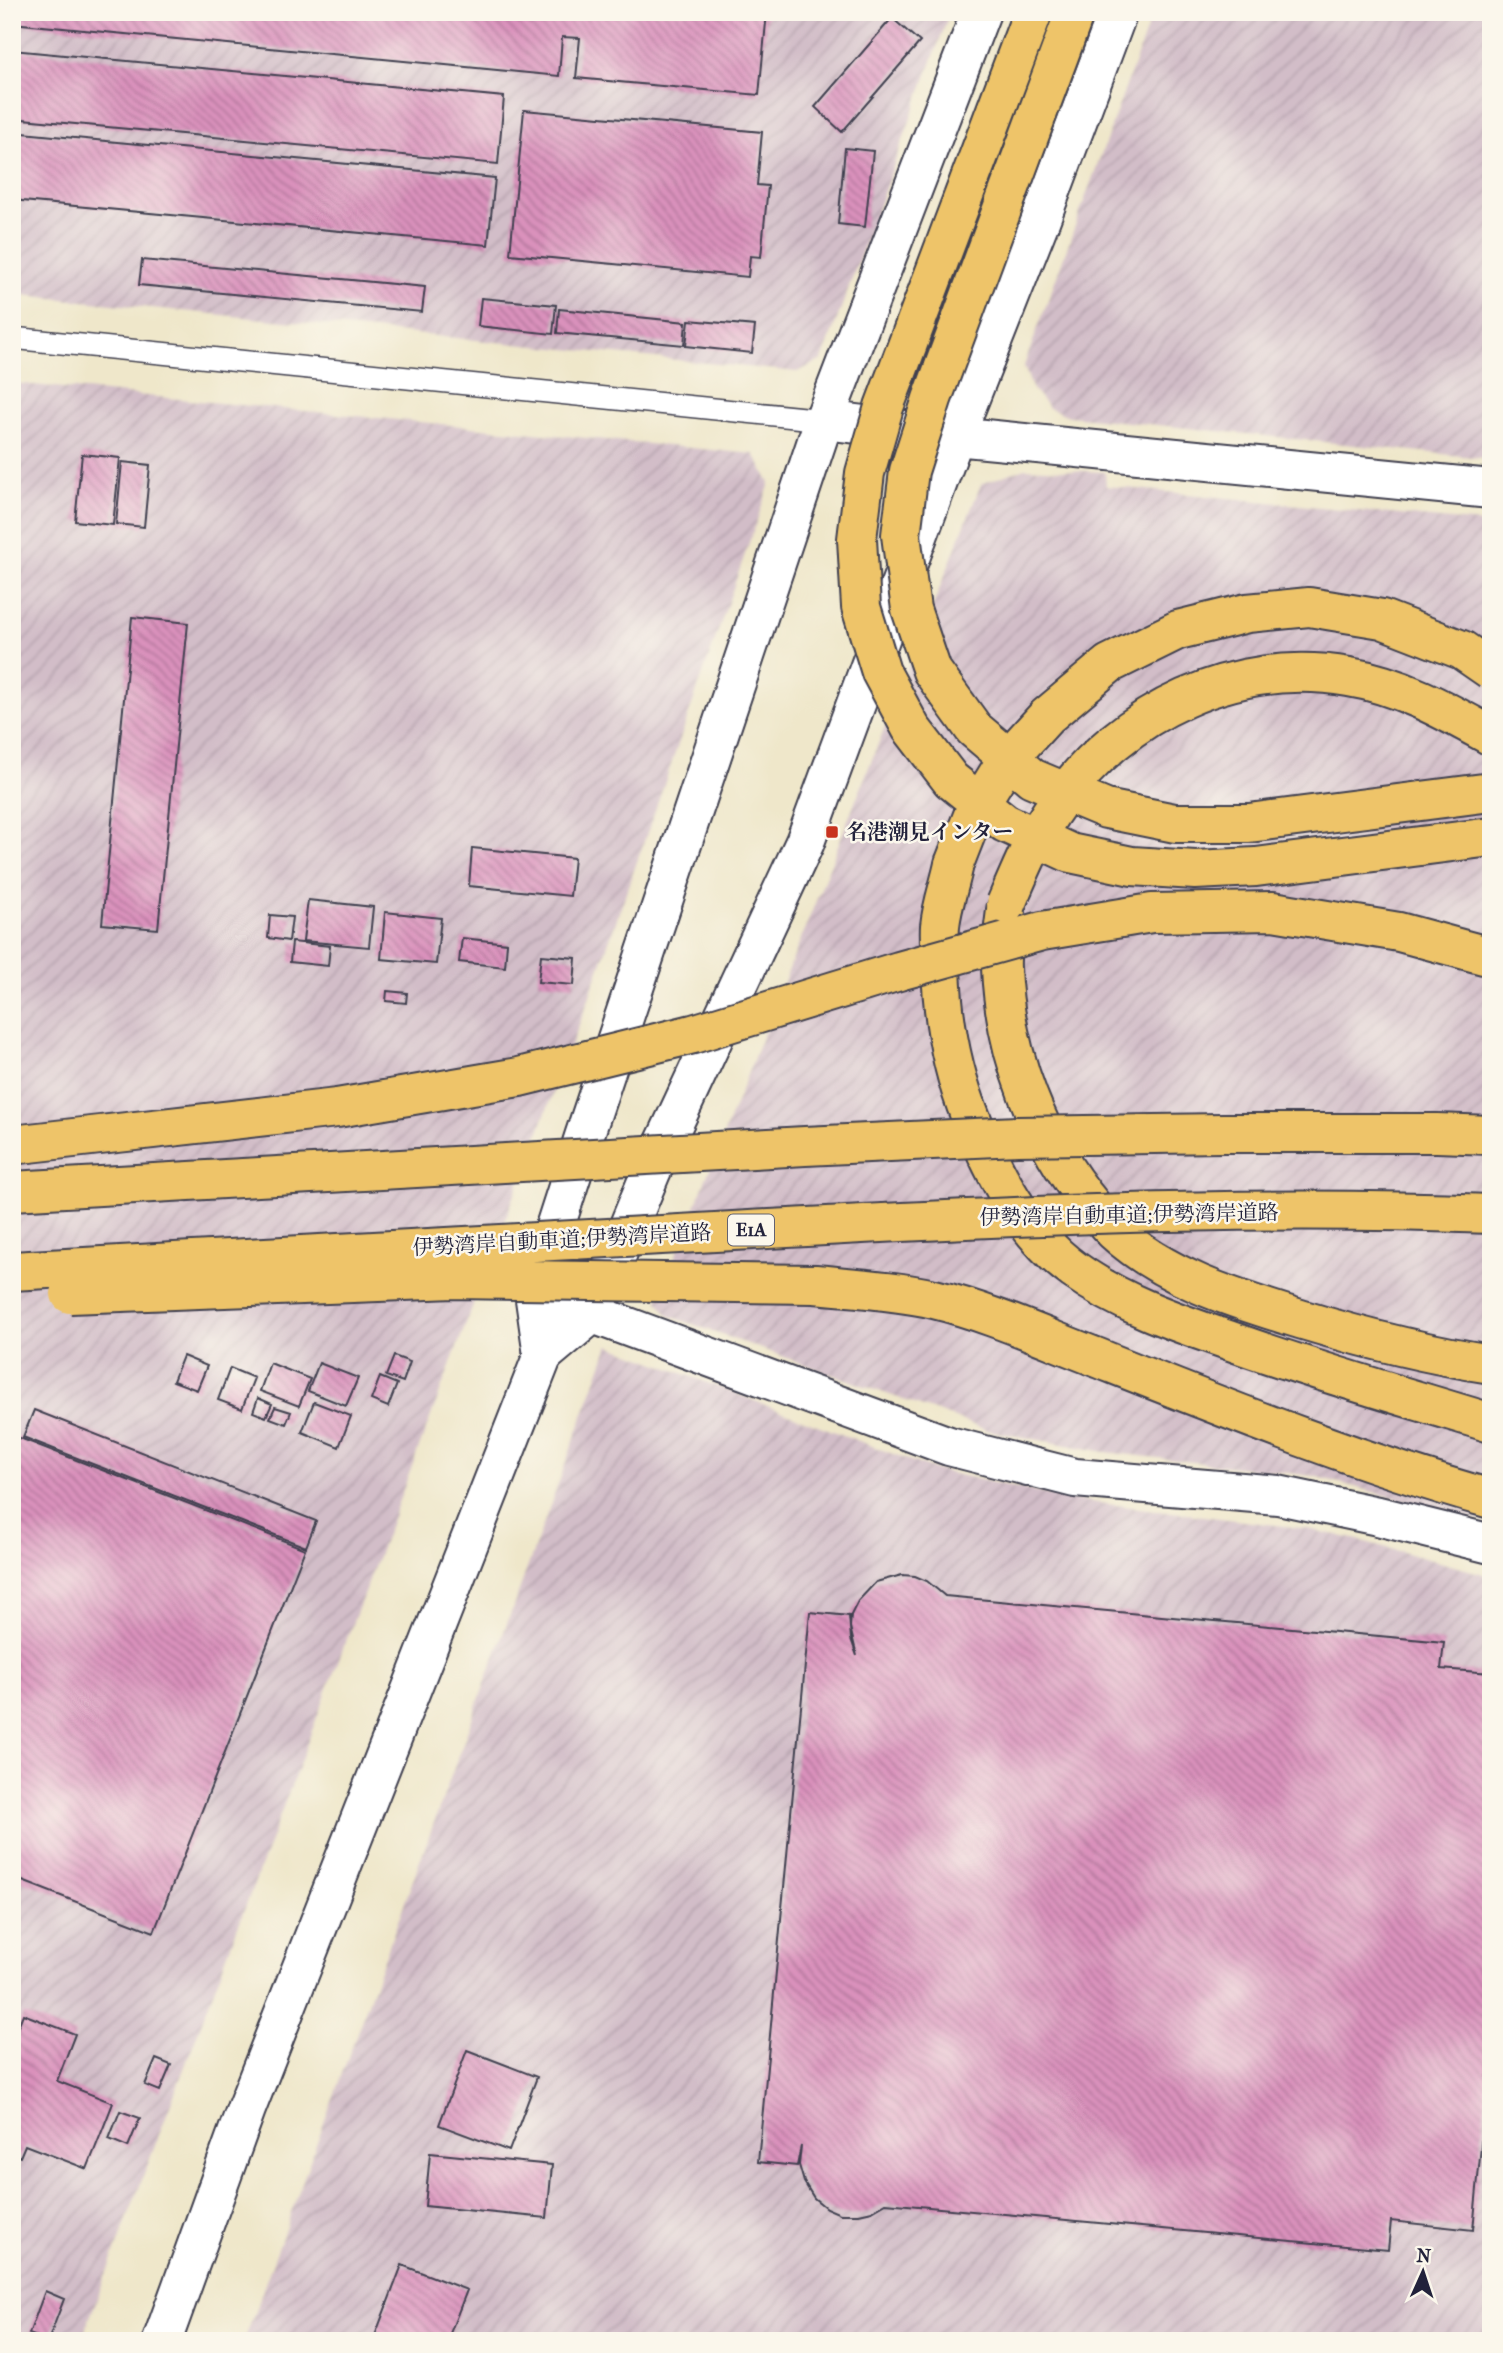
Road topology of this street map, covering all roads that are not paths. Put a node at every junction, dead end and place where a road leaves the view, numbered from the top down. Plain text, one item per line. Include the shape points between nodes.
1 (981, 12) edge
2 (1033, 12) edge
3 (1075, 12) edge
4 (1118, 12) edge
5 (12, 338) edge
6 (824, 420) junction
7 (955, 436) junction
8 (1491, 489) edge
9 (1491, 670) edge
10 (1491, 736) edge
11 (1491, 792) edge
12 (1491, 837) edge
13 (1491, 957) edge
14 (1491, 1135) edge
15 (12, 1145) edge
16 (12, 1191) edge
17 (1491, 1214) edge
18 (12, 1272) edge
19 (534, 1292) junction
20 (12, 1297) edge
21 (593, 1313) junction
22 (543, 1355) junction
23 (1491, 1363) edge
24 (1491, 1423) edge
25 (1491, 1499) edge
26 (1491, 1544) edge
27 (162, 2341) edge

1 - 6 street
2 - 12 highway, bridge via 884,407 864,473 858,539 861,607 881,672 911,728 951,780 1005,823 1070,853 1132,866 1256,867
3 - 11 highway, bridge via 909,471 901,535 911,609 932,671 974,729 1032,778 1106,809 1175,822 1249,823
4 - 7 street
5 - 6 lane
6 - 7 street
6 - 19 street
7 - 8 street
7 - 21 street via 805,842 652,1172
9 - 24 highway, bridge via 1462,650 1382,619 1309,607 1247,613 1178,630 1109,664 1047,716 1006,761 974,813 954,864 940,925 942,999 951,1058 965,1103 1010,1198 1040,1238 1073,1269 1125,1300 1178,1323
10 - 23 highway, bridge via 1404,691 1349,677 1298,671 1250,676 1157,711 1119,736 1056,804 1006,904 1001,967 1007,1016 1034,1113 1059,1161 1114,1231 1190,1280 1264,1308 1378,1342
13 - 15 highway, bridge via 1399,932 1273,911 1152,912 1042,931 693,1034 519,1077 337,1108
14 - 16 highway, bridge via 1017,1136
17 - 18 highway, 伊勢湾岸自動車道;伊勢湾岸道路 / E1A, bridge via 1229,1212 971,1218
19 - 21 street
19 - 22 street
20 - 25 highway, bridge via 454,1279 711,1281 873,1289 934,1299 1005,1323 1273,1427
21 - 22 street
21 - 26 street via 949,1446 1075,1478 1278,1495
22 - 27 street via 246,2109

